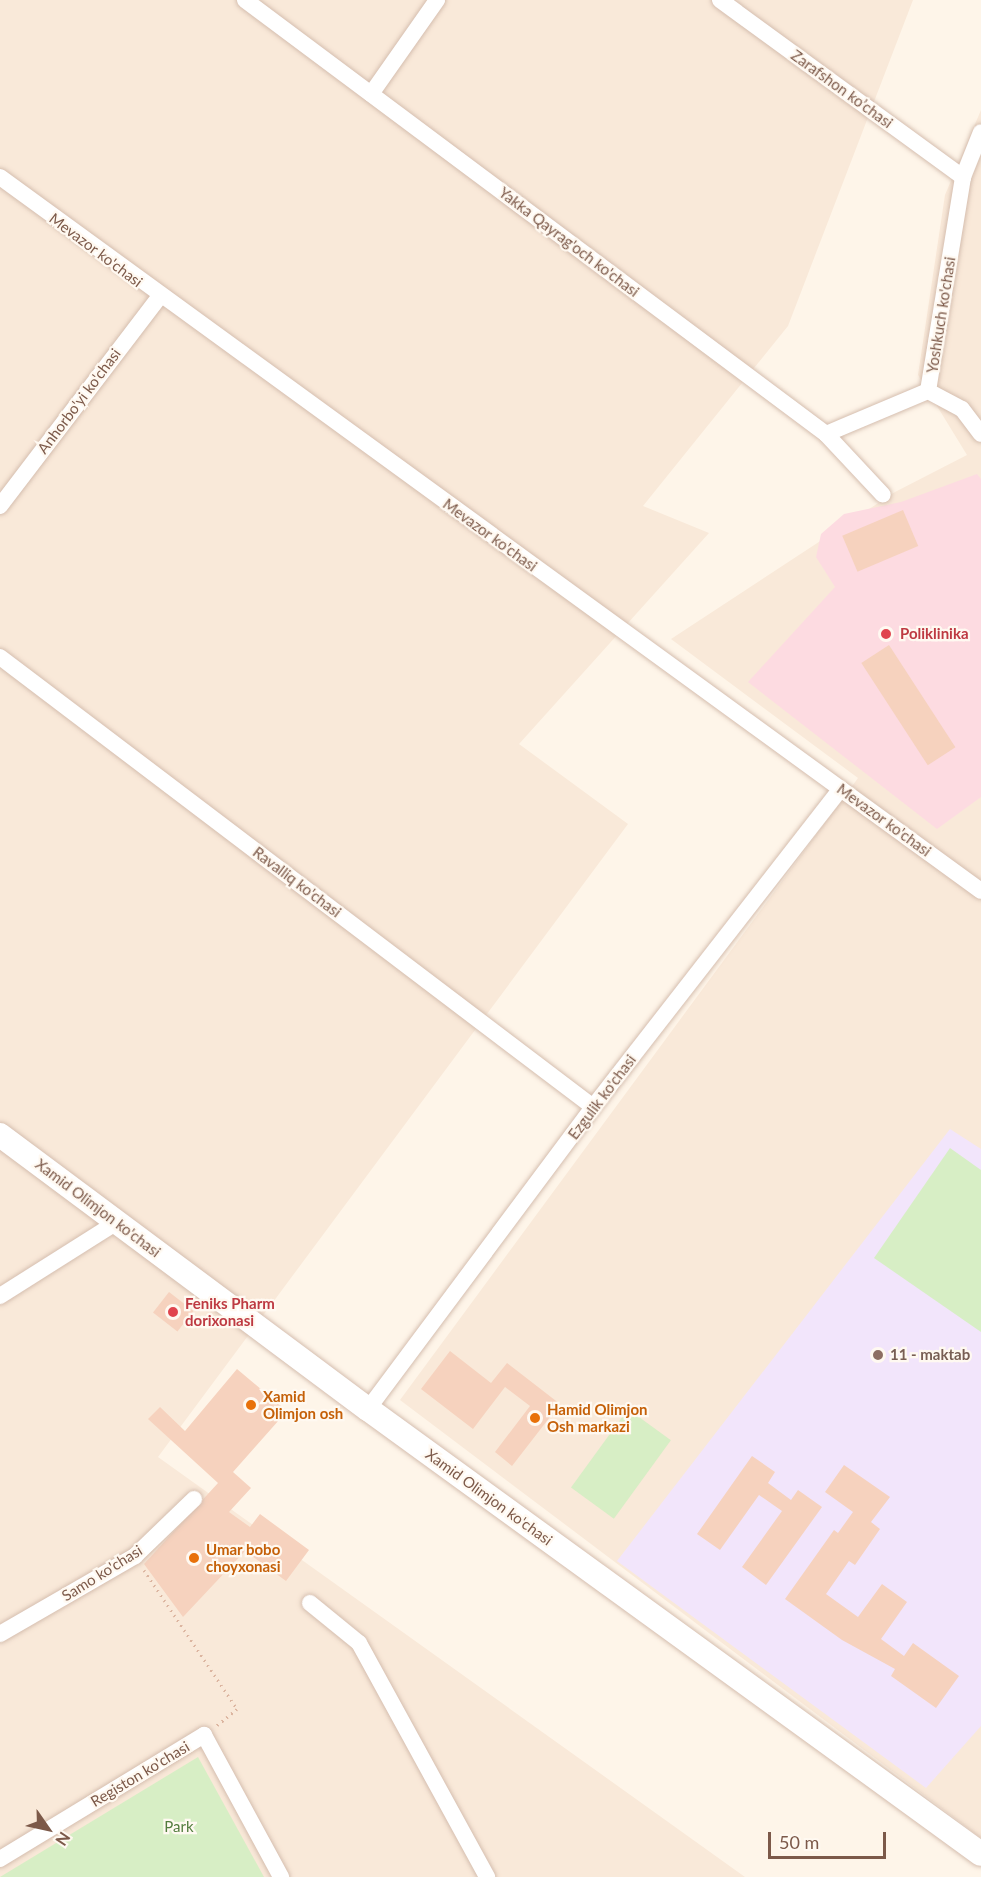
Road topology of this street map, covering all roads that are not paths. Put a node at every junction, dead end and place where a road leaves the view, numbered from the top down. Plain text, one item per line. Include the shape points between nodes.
1 (245, 0) edge
2 (437, 0) edge
3 (720, 0) edge
4 (371, 94) junction
5 (981, 132) edge
6 (0, 177) edge
7 (963, 177) junction
8 (159, 297) junction
9 (928, 391) junction
10 (826, 434) junction
11 (981, 434) edge
12 (883, 495) dead end
13 (0, 506) edge
14 (0, 657) edge
15 (841, 789) junction
16 (981, 891) edge
17 (593, 1107) junction
18 (0, 1135) edge
19 (117, 1222) junction
20 (0, 1296) edge
21 (368, 1409) junction
22 (194, 1499) dead end
23 (310, 1603) dead end
24 (0, 1634) edge
25 (981, 1854) edge
26 (0, 1859) edge
27 (281, 1877) edge
28 (487, 1877) edge

1 - 4 street, Yakka Qayrag'och ko'chasi
2 - 4 street
3 - 7 street, Zarafshon ko’chasi
4 - 10 street, Yakka Qayrag'och ko'chasi
5 - 7 street, Yoshkuch ko'chasi
6 - 8 street, Mevazor ko'chasi
7 - 9 street, Yoshkuch ko'chasi
8 - 13 street, Anhorbo'yi ko'chasi
8 - 15 street, Mevazor ko'chasi
9 - 10 street, Yoshkuch ko'chasi
9 - 11 street via 962,409
10 - 12 street, Yakka Qayrag'och ko'chasi
14 - 17 street, Ravalliq ko'chasi
15 - 16 street, Mevazor ko'chasi
15 - 17 street, Ezgulik ko'chasi
17 - 21 street, Ezgulik ko'chasi
18 - 19 main road, Xamid Olimjon ko'chasi
19 - 20 street
19 - 21 main road, Xamid Olimjon ko'chasi
21 - 25 main road, Xamid Olimjon ko'chasi
22 - 24 street, Samo ko'chasi via 135,1556
23 - 28 street via 359,1644
26 - 27 street, Registon ko'chasi via 204,1735

